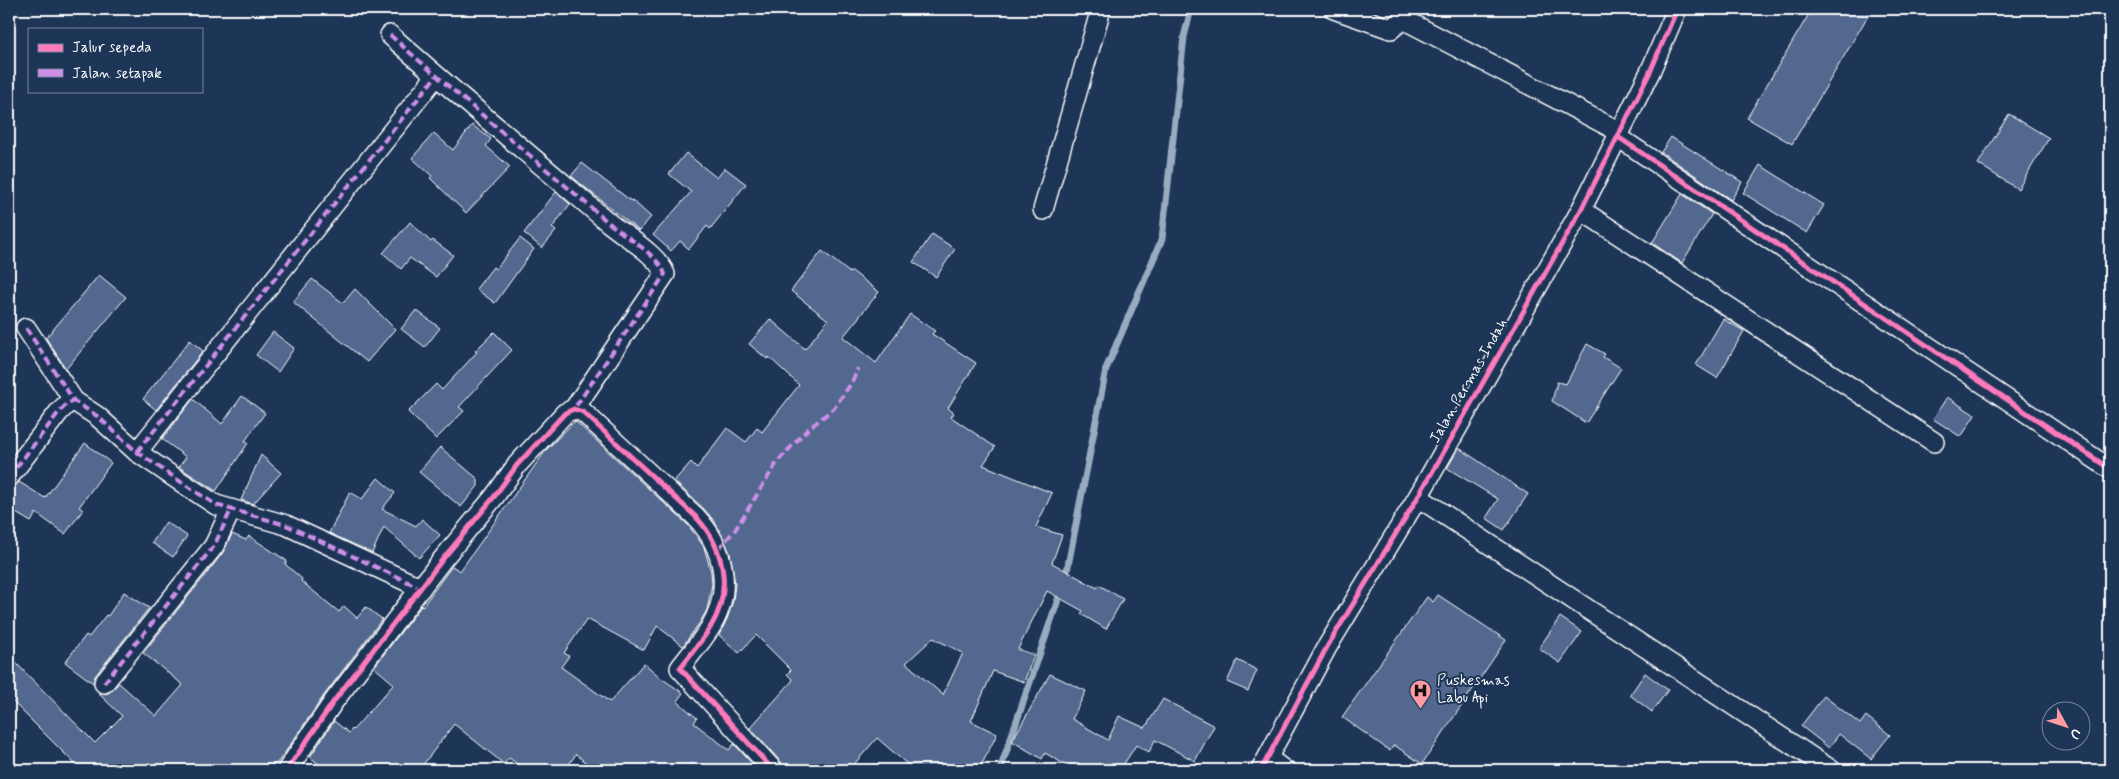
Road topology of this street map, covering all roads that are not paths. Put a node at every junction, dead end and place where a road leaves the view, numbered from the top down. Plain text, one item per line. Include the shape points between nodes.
1 (1101, 9) edge
2 (1334, 9) edge
3 (1677, 9) edge
4 (390, 35) dead end
5 (436, 76) junction
6 (1619, 134) junction
7 (1043, 210) dead end
8 (1581, 210) junction
9 (26, 328) dead end
10 (74, 401) junction
11 (574, 409) junction
12 (1934, 442) dead end
13 (138, 452) junction
14 (2110, 469) edge
15 (9, 477) edge
16 (1418, 497) junction
17 (231, 510) junction
18 (421, 588) junction
19 (104, 683) dead end
20 (1265, 764) edge
21 (287, 770) edge
22 (773, 770) edge
23 (1284, 770) edge
24 (1831, 770) edge

1 - 7 street
2 - 6 street via 1391,29 1403,19
3 - 6 street, Jalan Permas Indah
4 - 5 street
5 - 11 street via 661,264 665,274
5 - 13 street
6 - 8 street, Jalan Permas Indah
6 - 14 street
8 - 12 street
8 - 16 street, Jalan Permas Indah
9 - 10 street
10 - 13 street via 97,416
10 - 15 street via 59,412
11 - 18 street via 565,413 517,465
11 - 22 street via 583,412 696,517 718,549 724,577 721,604 710,629 680,668
13 - 17 street via 216,505
16 - 20 street, Jalan Permas Indah via 1328,647
16 - 24 street
17 - 18 street via 286,525
17 - 19 street via 214,546
18 - 21 street via 334,701
20 - 23 street

